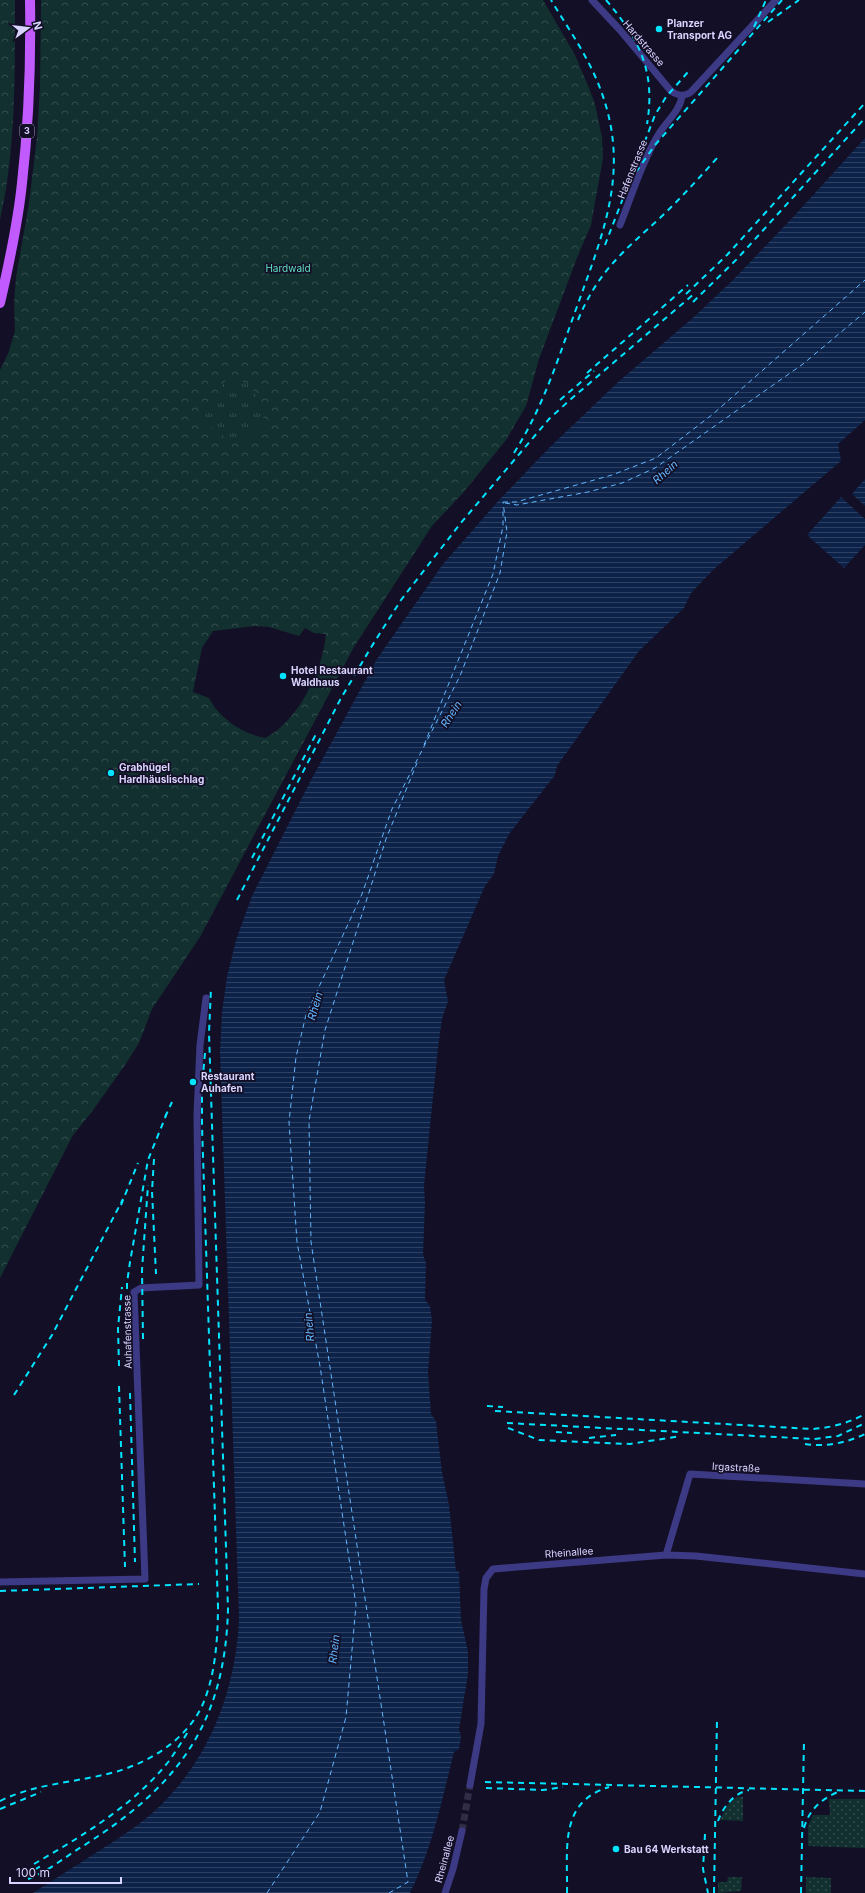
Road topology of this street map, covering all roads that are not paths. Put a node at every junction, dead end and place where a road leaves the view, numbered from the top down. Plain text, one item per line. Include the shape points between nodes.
1 (25, 0) edge
2 (30, 0) edge
3 (592, 0) edge
4 (776, 0) edge
5 (682, 96) junction
6 (620, 224) dead end
7 (0, 278) edge
8 (0, 303) edge
9 (206, 998) dead end
10 (865, 1484) edge
11 (666, 1555) junction
12 (865, 1574) edge
13 (0, 1582) edge
14 (470, 1785) tunnel mouth
15 (462, 1831) tunnel mouth
16 (445, 1893) edge

1 - 7 main road, 3 via 25,68 20,155 16,194
2 - 8 main road, 3 via 31,73 22,185 10,261
3 - 5 street, Hardstrasse via 671,90
4 - 5 street, Hafenstrasse via 691,92
5 - 6 street, Hafenstrasse via 681,104 657,135 648,153
9 - 13 street, Auhafenstrasse via 200,1045 197,1115 199,1285 141,1288 134,1292 145,1579
10 - 11 street, Irgastraße via 690,1474
11 - 12 street, Rheinallee
11 - 14 street, Rheinallee via 499,1567 488,1573 484,1588 481,1724
15 - 16 street, Rheinallee

